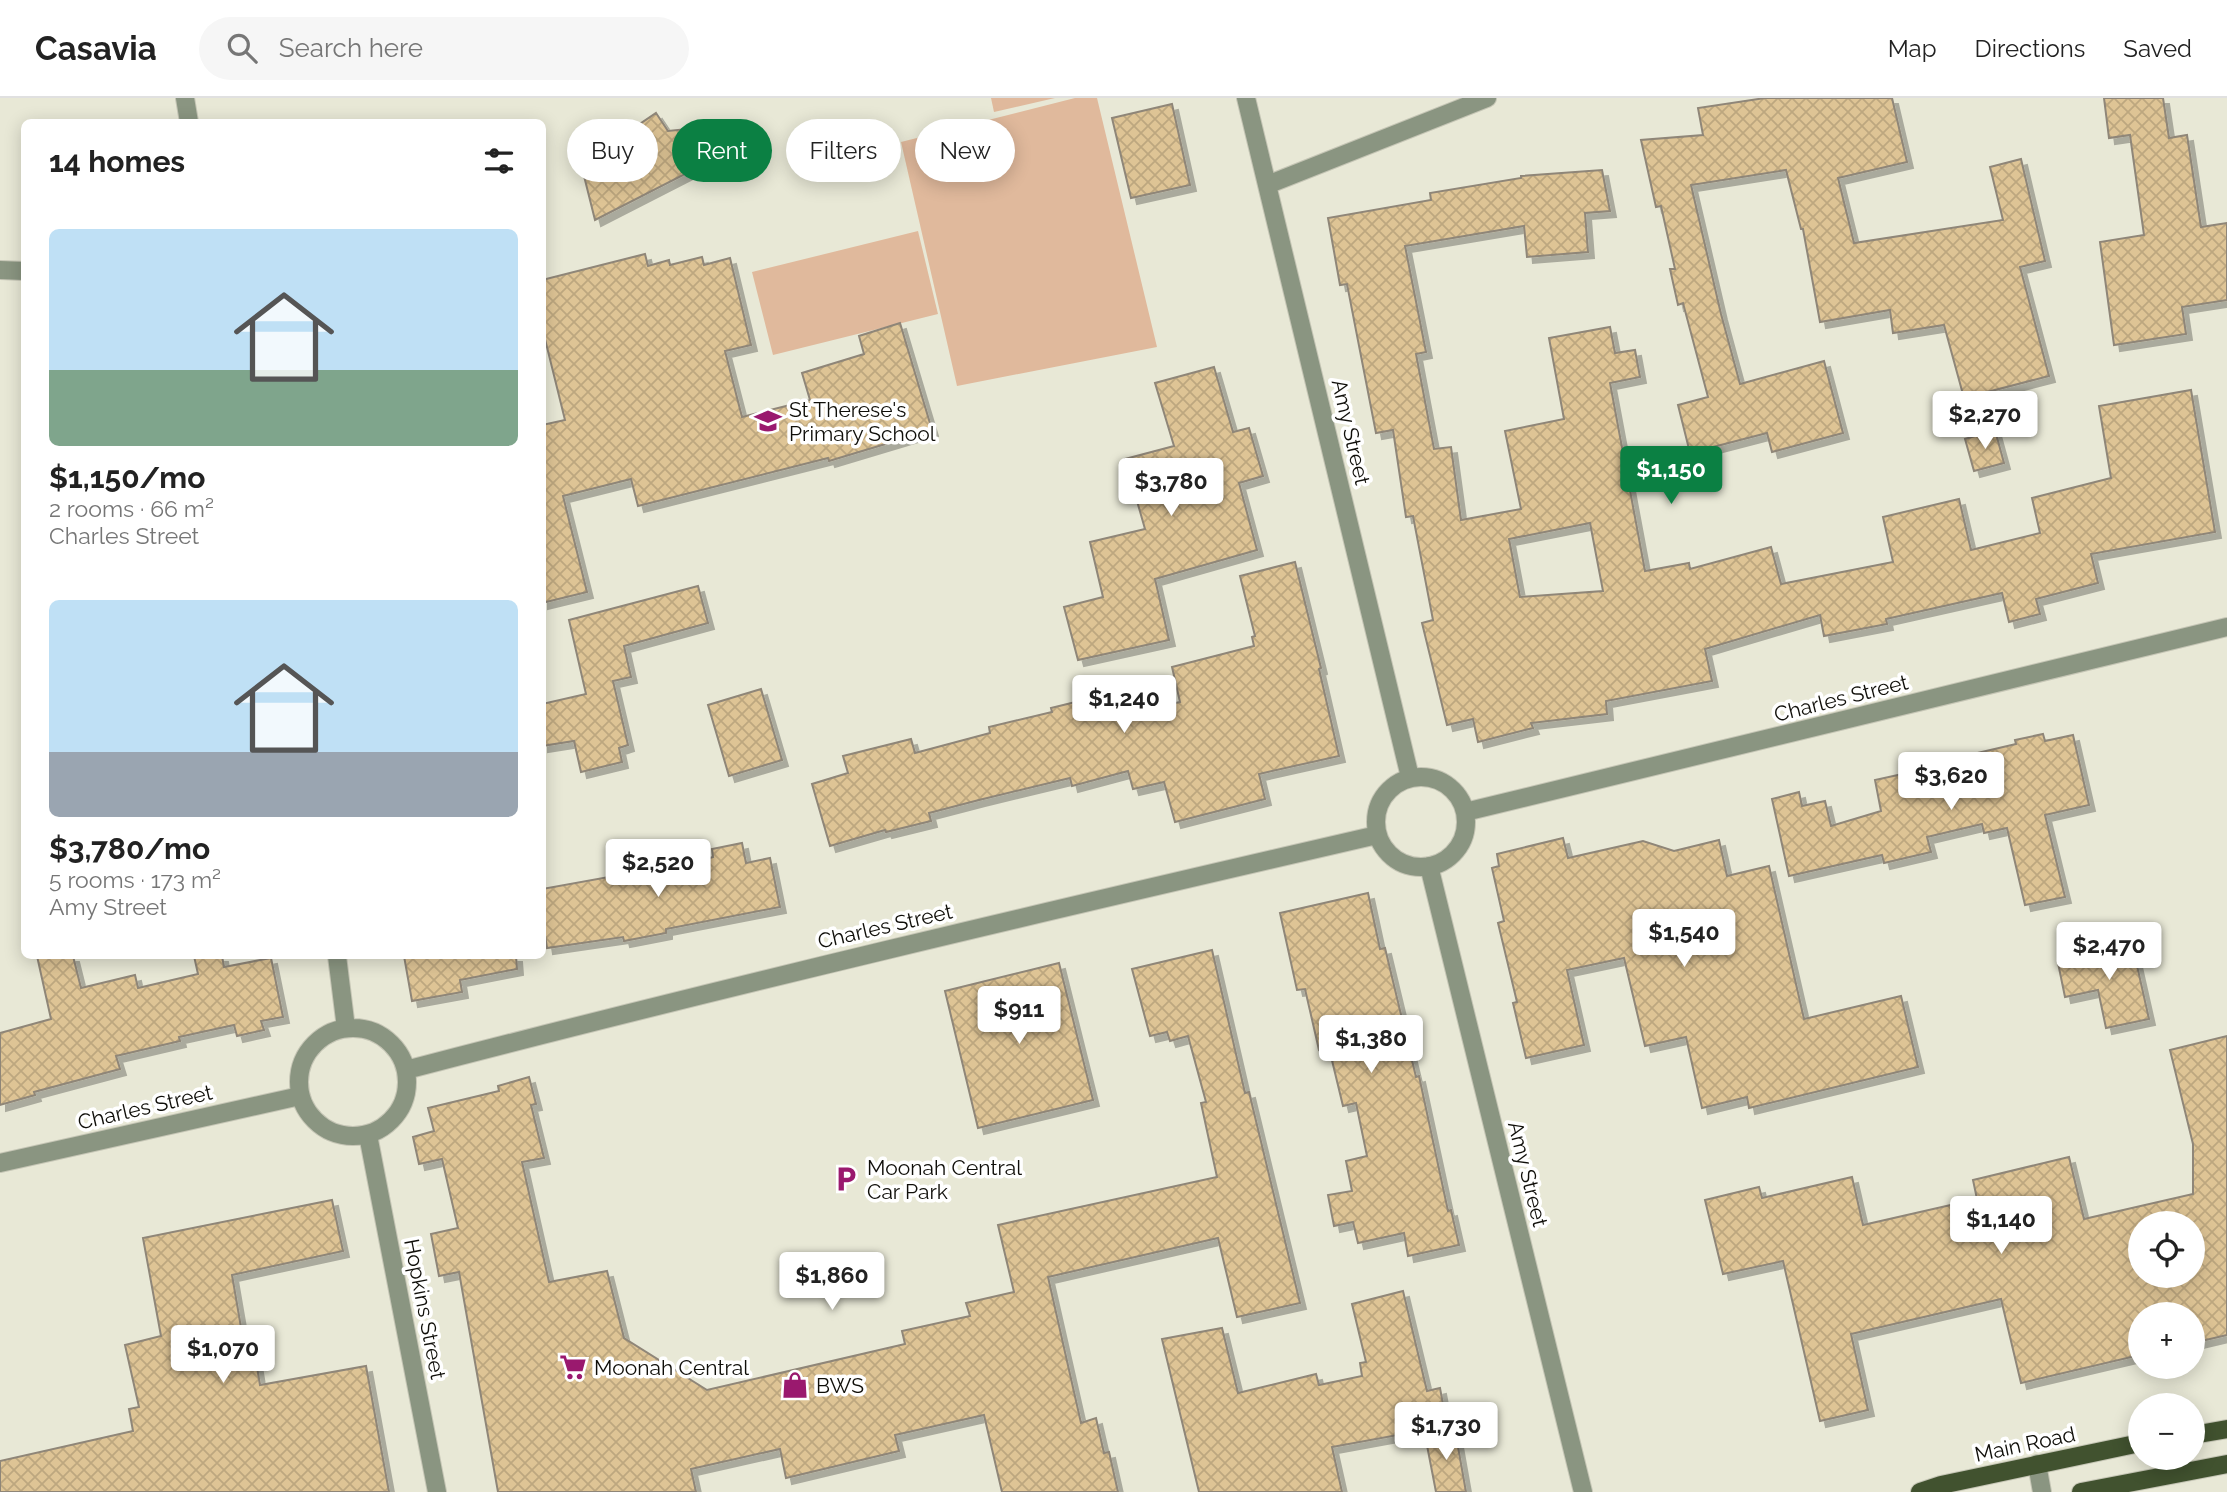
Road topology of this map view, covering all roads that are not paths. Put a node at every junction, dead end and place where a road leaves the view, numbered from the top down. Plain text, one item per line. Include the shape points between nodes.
1 (185, 98) edge
2 (1246, 98) edge
3 (1487, 98) edge
4 (188, 119) edge
5 (1267, 185) junction
6 (0, 270) edge
7 (21, 271) edge
8 (2227, 627) edge
9 (1410, 778) junction
10 (1465, 813) junction
11 (1377, 835) junction
12 (1429, 866) junction
13 (337, 959) edge
14 (346, 1028) junction
15 (406, 1070) junction
16 (300, 1096) junction
17 (368, 1135) junction
18 (0, 1163) edge
19 (2227, 1429) edge
20 (2205, 1432) edge
21 (2128, 1445) edge
22 (2037, 1464) junction
23 (2227, 1464) edge
24 (437, 1492) edge
25 (1583, 1492) edge
26 (1920, 1492) edge
27 (2042, 1492) edge
28 (2081, 1492) edge

1 - 4 street
2 - 5 street, Amy Street
3 - 5 street
5 - 9 street, Amy Street
6 - 7 street
8 - 10 street, Charles Street
9 - 10 street via 1438,779 1460,799
9 - 11 street via 1385,793 1376,813
10 - 12 street via 1466,827 1454,852
11 - 12 street via 1382,847 1403,864
11 - 15 street, Charles Street via 884,949
12 - 25 street, Amy Street
13 - 14 street
14 - 15 street via 377,1033 400,1055
14 - 16 street via 313,1045 298,1077
15 - 17 street via 407,1087 395,1117
16 - 17 street via 307,1112 333,1134
16 - 18 street, Charles Street
17 - 24 street, Hopkins Street
19 - 20 main road
21 - 22 main road, Main Road
22 - 26 main road, Main Road
22 - 27 street
23 - 28 main road

